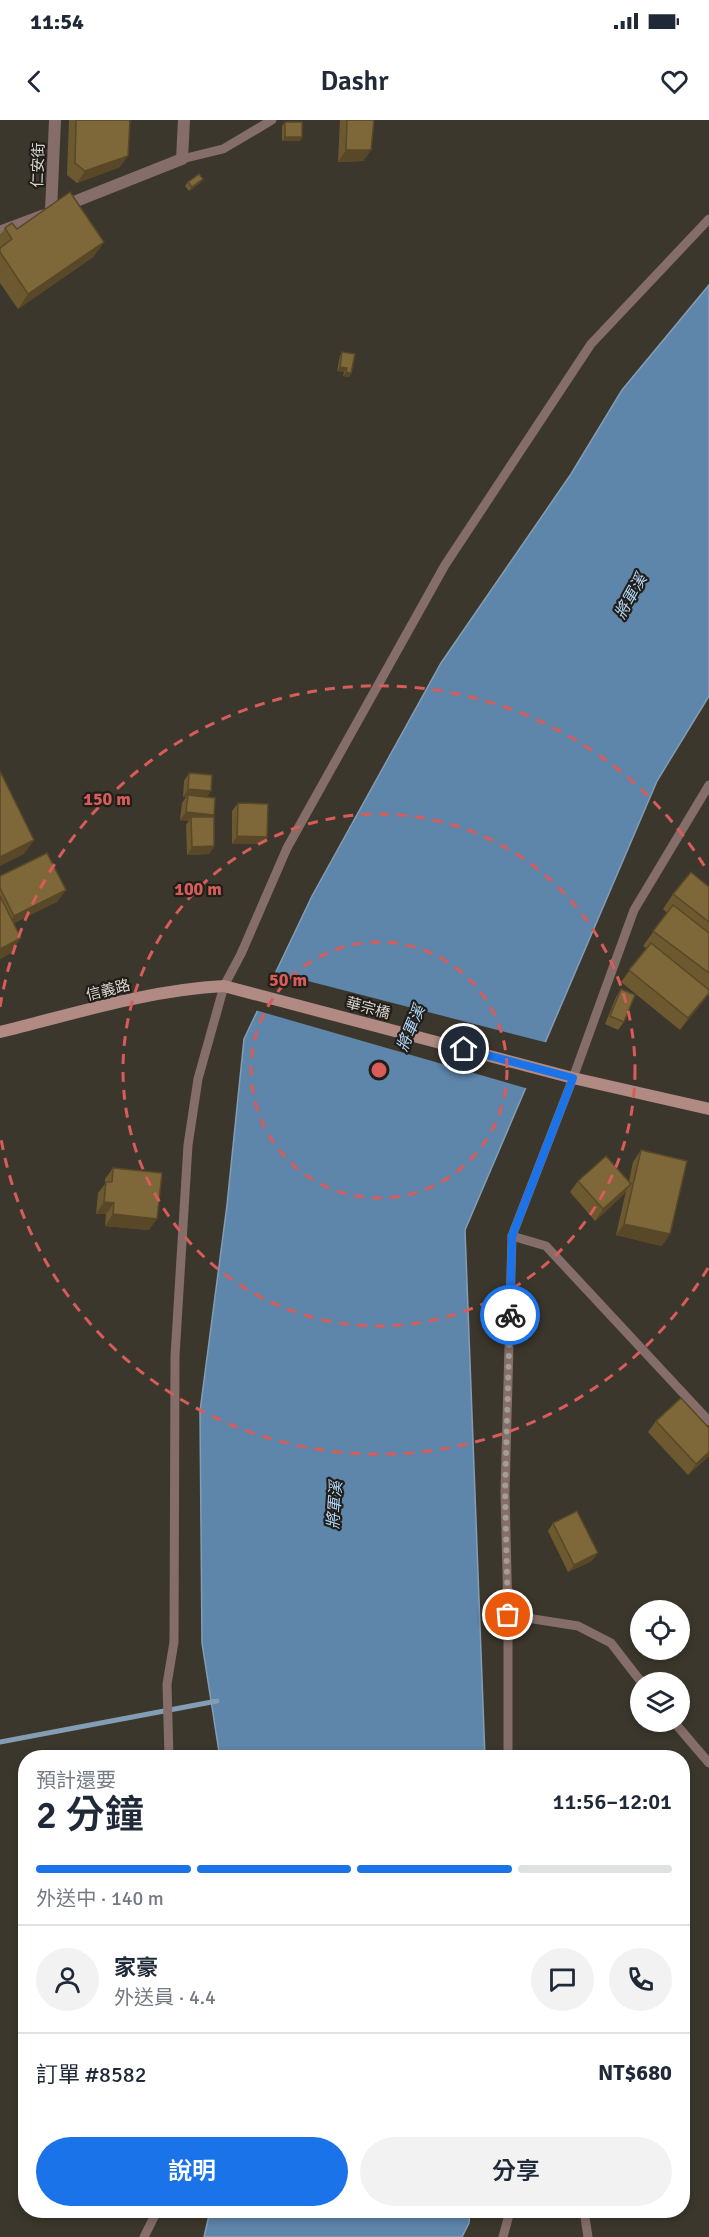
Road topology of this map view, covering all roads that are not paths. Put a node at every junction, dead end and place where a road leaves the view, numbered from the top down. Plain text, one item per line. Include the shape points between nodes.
1 (55, 120) edge
2 (184, 120) edge
3 (272, 120) edge
4 (183, 159) junction
5 (51, 211) junction
6 (709, 219) edge
7 (0, 230) edge
8 (709, 785) edge
9 (224, 986) junction
10 (0, 1032) edge
11 (573, 1078) junction
12 (709, 1109) edge
13 (512, 1236) junction
14 (709, 1421) edge
15 (508, 1615) junction
16 (633, 1672) edge
17 (683, 1732) edge
18 (169, 1750) edge
19 (508, 1750) edge
20 (709, 1763) edge
21 (154, 2218) edge
22 (508, 2218) edge
23 (585, 2218) edge
24 (144, 2237) edge
25 (503, 2237) edge
26 (588, 2237) edge

1 - 5 street, 仁安街
2 - 4 street
3 - 4 lane via 223,148
4 - 5 street
5 - 7 lane
6 - 9 lane via 591,344 446,565 287,848
8 - 11 lane via 634,910
9 - 10 street, 信義路 via 186,988
9 - 11 street, 華宗橋
9 - 18 lane via 198,1079 188,1145 175,1356 174,1642 167,1684
11 - 12 street, 華宗橋
11 - 13 lane
13 - 14 lane via 546,1246
13 - 15 lane via 505,1492
15 - 16 lane via 578,1626 611,1643
15 - 19 lane
17 - 20 lane
21 - 24 lane
22 - 25 lane
23 - 26 lane

